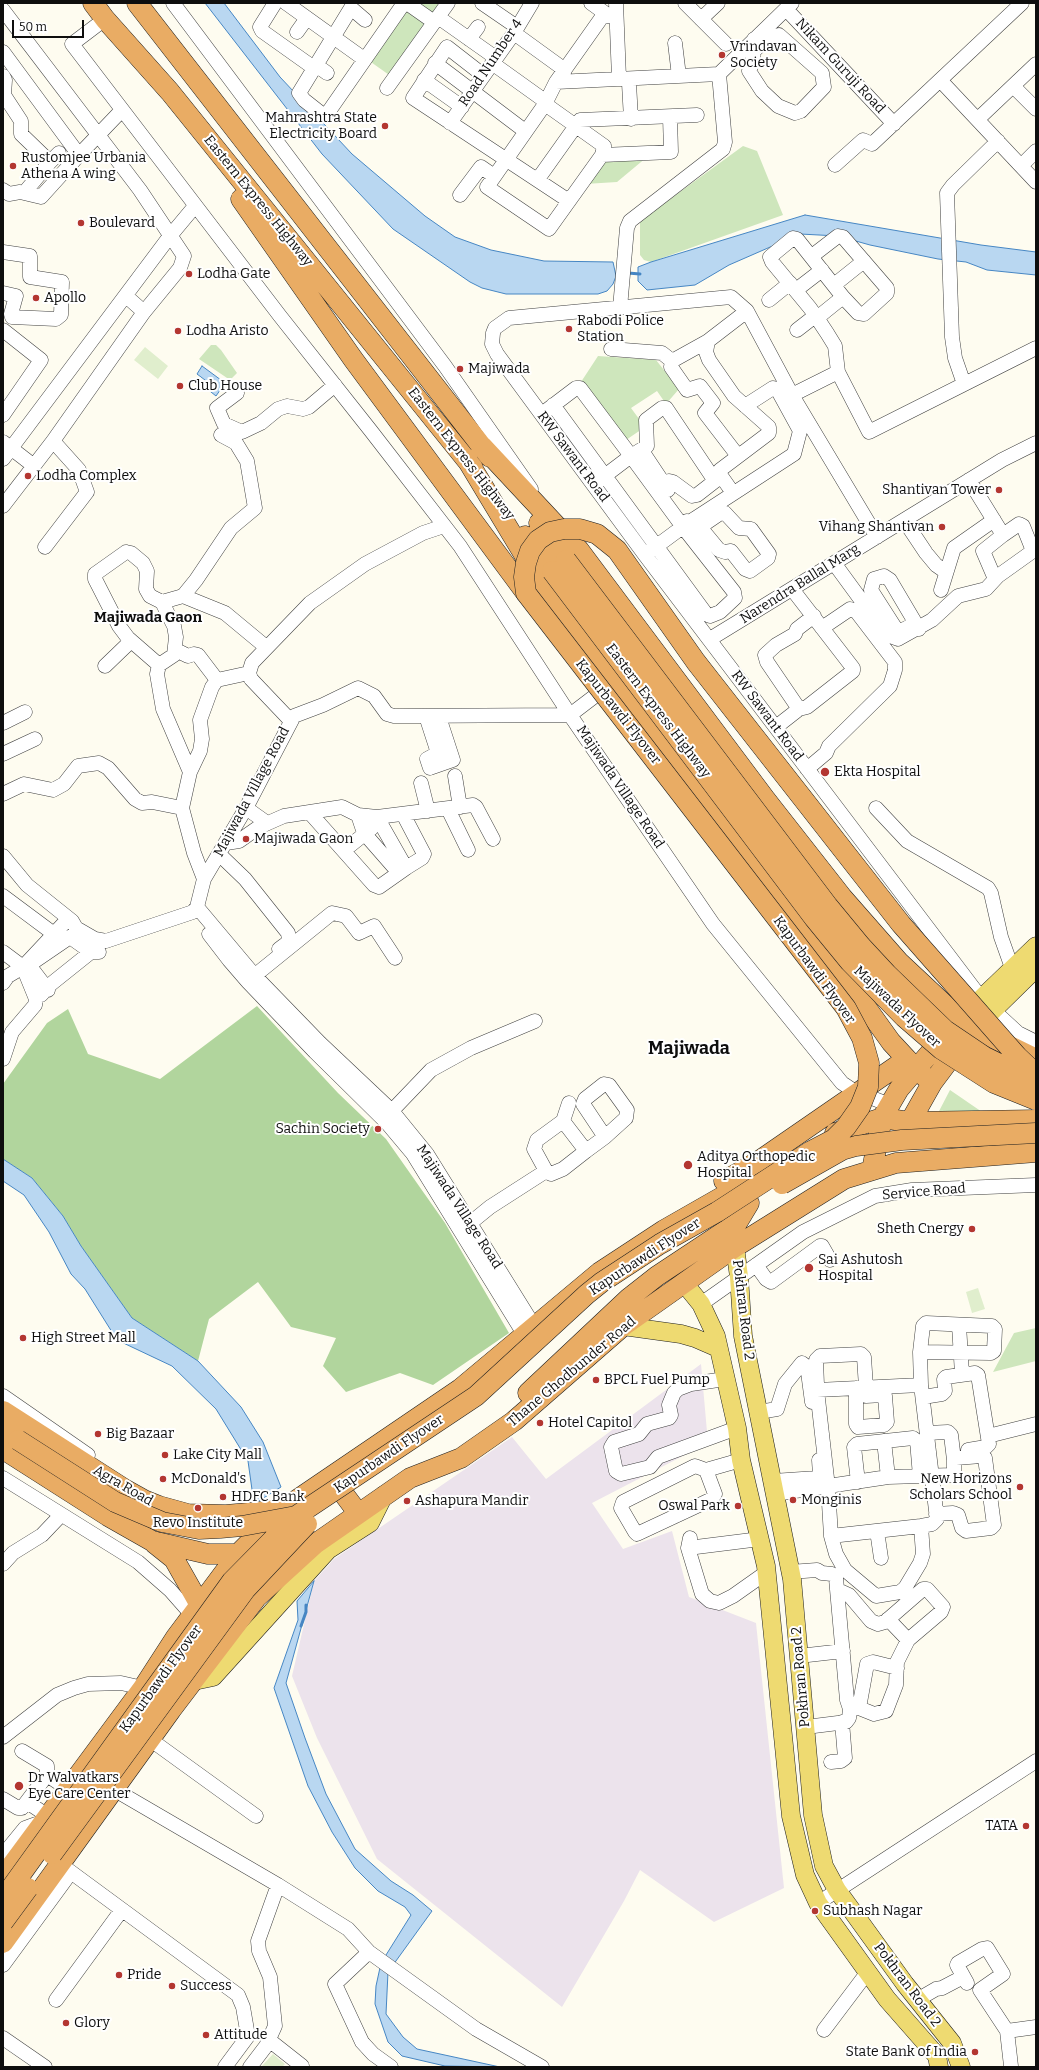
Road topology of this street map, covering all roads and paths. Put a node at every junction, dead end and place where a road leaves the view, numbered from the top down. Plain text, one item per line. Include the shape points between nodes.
1 (92, 3) edge
2 (136, 3) edge
3 (174, 3) edge
4 (275, 3) edge
5 (286, 3) edge
6 (404, 3) edge
7 (407, 3) edge
8 (448, 3) edge
9 (532, 3) edge
10 (591, 3) edge
11 (685, 3) edge
12 (718, 3) edge
13 (1022, 3) edge
14 (487, 4) edge
15 (350, 5) edge
16 (789, 6) edge
17 (3, 10) edge
18 (614, 11) edge
19 (307, 18) junction
20 (105, 19) junction
21 (701, 19) junction
22 (365, 20) dead end
23 (436, 20) junction
24 (478, 27) dead end
25 (515, 30) junction
26 (297, 32) dead end
27 (334, 37) junction
28 (469, 39) junction
29 (675, 42) dead end
30 (757, 42) junction
31 (726, 44) dead end
32 (3, 52) edge
33 (410, 57) junction
34 (364, 59) junction
35 (494, 61) junction
36 (1036, 64) edge
37 (319, 68) junction
38 (565, 70) junction
39 (430, 71) junction
40 (719, 74) junction
41 (483, 75) junction
42 (3, 76) edge
43 (679, 76) junction
44 (940, 80) junction
45 (624, 81) junction
46 (556, 82) junction
47 (1013, 86) junction
48 (387, 88) dead end
49 (472, 92) junction
50 (545, 102) junction
51 (462, 107) junction
52 (1036, 109) edge
53 (122, 110) junction
54 (697, 115) dead end
55 (670, 117) junction
56 (631, 119) junction
57 (978, 119) junction
58 (450, 123) junction
59 (894, 124) junction
60 (576, 126) junction
61 (526, 131) junction
62 (98, 136) junction
63 (998, 141) junction
64 (214, 146) junction
65 (1036, 151) edge
66 (79, 155) junction
67 (602, 155) junction
68 (505, 159) junction
69 (835, 165) dead end
70 (1021, 166) junction
71 (494, 176) junction
72 (538, 180) junction
73 (1036, 182) edge
74 (3, 190) edge
75 (24, 193) junction
76 (460, 195) dead end
77 (568, 201) junction
78 (195, 206) junction
79 (170, 236) junction
80 (3, 252) edge
81 (812, 256) junction
82 (864, 260) junction
83 (822, 270) junction
84 (834, 285) junction
85 (793, 287) junction
86 (3, 293) edge
87 (126, 296) junction
88 (844, 297) junction
89 (769, 300) dead end
90 (620, 308) junction
91 (747, 311) junction
92 (144, 312) junction
93 (816, 317) junction
94 (3, 330) edge
95 (797, 330) dead end
96 (708, 341) junction
97 (1036, 348) edge
98 (611, 349) dead end
99 (672, 361) junction
100 (838, 372) junction
101 (964, 384) junction
102 (335, 386) junction
103 (237, 393) dead end
104 (792, 395) junction
105 (553, 405) junction
106 (745, 406) junction
107 (542, 414) junction
108 (3, 415) edge
109 (221, 435) dead end
110 (53, 441) junction
111 (1036, 443) edge
112 (482, 446) junction
113 (6, 450) edge
114 (636, 453) junction
115 (738, 456) junction
116 (466, 458) junction
117 (34, 466) junction
118 (599, 480) junction
119 (969, 480) junction
120 (663, 483) junction
121 (733, 492) junction
122 (3, 506) edge
123 (544, 513) junction
124 (904, 520) junction
125 (994, 520) junction
126 (691, 524) junction
127 (444, 526) junction
128 (1004, 535) junction
129 (877, 537) junction
130 (657, 546) junction
131 (45, 547) dead end
132 (645, 555) junction
133 (834, 563) junction
134 (559, 566) junction
135 (946, 572) junction
136 (995, 579) junction
137 (792, 588) junction
138 (941, 590) dead end
139 (526, 593) junction
140 (183, 596) junction
141 (162, 602) junction
142 (814, 616) junction
143 (822, 628) junction
144 (710, 639) junction
145 (131, 641) junction
146 (266, 648) junction
147 (176, 650) junction
148 (159, 665) junction
149 (105, 666) dead end
150 (249, 673) junction
151 (217, 680) junction
152 (615, 681) junction
153 (799, 709) junction
154 (25, 712) dead end
155 (570, 715) junction
156 (290, 720) junction
157 (437, 721) junction
158 (3, 723) edge
159 (776, 727) junction
160 (34, 739) dead end
161 (455, 753) dead end
162 (3, 754) edge
163 (807, 769) junction
164 (190, 772) junction
165 (455, 776) dead end
166 (421, 783) dead end
167 (3, 794) edge
168 (182, 808) junction
169 (246, 808) junction
170 (454, 808) junction
171 (876, 808) dead end
172 (428, 811) junction
173 (310, 813) junction
174 (403, 814) junction
175 (358, 815) junction
176 (379, 819) junction
177 (267, 823) junction
178 (364, 833) junction
179 (493, 839) dead end
180 (223, 848) junction
181 (347, 848) dead end
182 (468, 850) dead end
183 (3, 856) edge
184 (3, 870) edge
185 (402, 871) junction
186 (204, 878) junction
187 (25, 888) junction
188 (3, 896) edge
189 (195, 909) junction
190 (820, 910) junction
191 (59, 932) junction
192 (1036, 946) edge
193 (95, 948) junction
194 (3, 952) edge
195 (395, 958) dead end
196 (23, 967) junction
197 (1012, 968) junction
198 (1036, 968) edge
199 (251, 976) junction
200 (3, 983) edge
201 (48, 990) junction
202 (36, 999) junction
203 (987, 1004) junction
204 (534, 1022) dead end
205 (967, 1024) junction
206 (1036, 1042) edge
207 (3, 1059) edge
208 (1036, 1059) edge
209 (911, 1064) junction
210 (1036, 1074) edge
211 (1036, 1082) edge
212 (932, 1083) junction
213 (858, 1092) junction
214 (1036, 1100) edge
215 (569, 1103) dead end
216 (886, 1111) junction
217 (387, 1115) junction
218 (1036, 1120) edge
219 (562, 1121) junction
220 (910, 1122) junction
221 (1036, 1134) edge
222 (605, 1137) dead end
223 (586, 1151) junction
224 (1036, 1152) edge
225 (896, 1163) junction
226 (872, 1170) junction
227 (546, 1171) junction
228 (1036, 1185) edge
229 (749, 1203) junction
230 (675, 1224) junction
231 (465, 1227) junction
232 (735, 1247) junction
233 (830, 1260) dead end
234 (756, 1265) junction
235 (739, 1277) junction
236 (684, 1283) junction
237 (700, 1304) junction
238 (959, 1325) junction
239 (623, 1326) junction
240 (529, 1330) junction
241 (718, 1348) junction
242 (920, 1352) junction
243 (961, 1354) junction
244 (962, 1374) junction
245 (726, 1379) junction
246 (818, 1390) junction
247 (859, 1390) junction
248 (922, 1391) junction
249 (3, 1396) edge
250 (3, 1410) edge
251 (759, 1412) junction
252 (1036, 1424) edge
253 (737, 1428) junction
254 (927, 1433) junction
255 (996, 1434) dead end
256 (8, 1440) edge
257 (884, 1441) junction
258 (953, 1456) junction
259 (741, 1460) junction
260 (706, 1470) junction
261 (925, 1476) junction
262 (331, 1477) junction
263 (888, 1477) junction
264 (3, 1478) edge
265 (410, 1478) junction
266 (858, 1482) junction
267 (828, 1487) junction
268 (774, 1488) junction
269 (144, 1500) junction
270 (289, 1513) junction
271 (936, 1514) junction
272 (61, 1515) junction
273 (364, 1518) junction
274 (920, 1526) junction
275 (876, 1531) junction
276 (831, 1536) junction
277 (760, 1539) junction
278 (152, 1542) junction
279 (315, 1544) junction
280 (238, 1554) junction
281 (881, 1558) dead end
282 (3, 1564) edge
283 (258, 1564) junction
284 (767, 1572) junction
285 (791, 1575) junction
286 (276, 1579) junction
287 (838, 1590) junction
288 (196, 1610) junction
289 (888, 1619) junction
290 (908, 1640) junction
291 (843, 1651) junction
292 (799, 1656) junction
293 (897, 1668) junction
294 (204, 1679) junction
295 (150, 1692) junction
296 (854, 1708) junction
297 (842, 1722) junction
298 (806, 1727) junction
299 (3, 1737) edge
300 (151, 1740) junction
301 (22, 1751) dead end
302 (1036, 1761) edge
303 (831, 1762) dead end
304 (47, 1775) junction
305 (68, 1789) junction
306 (115, 1790) junction
307 (3, 1799) edge
308 (27, 1802) junction
309 (256, 1816) dead end
310 (46, 1818) junction
311 (3, 1855) edge
312 (60, 1864) junction
313 (3, 1877) edge
314 (278, 1885) junction
315 (837, 1890) junction
316 (3, 1899) edge
317 (818, 1903) junction
318 (122, 1911) junction
319 (3, 1922) edge
320 (3, 1943) edge
321 (375, 1956) junction
322 (3, 1964) edge
323 (867, 1973) junction
324 (56, 2000) dead end
325 (917, 2000) junction
326 (1036, 2027) edge
327 (824, 2030) dead end
328 (1007, 2031) junction
329 (3, 2038) edge
330 (268, 2043) junction
331 (3, 2049) edge
332 (302, 2066) dead end
333 (28, 2067) edge
334 (46, 2067) edge
335 (225, 2067) edge
336 (250, 2067) edge
337 (391, 2067) edge
338 (542, 2067) edge
339 (939, 2067) edge
340 (961, 2067) edge
341 (1011, 2067) edge

1 - 20 highway, Eastern Express Highway
2 - 112 highway, Eastern Express Highway
3 - 123 street via 445,366 527,482
4 - 37 street via 260,27 262,31
5 - 19 street
6 - 34 street
7 - 23 street
8 - 23 street
9 - 25 street, Road Number 4
10 - 18 street
11 - 21 street
12 - 21 street
13 - 44 street
14 - 25 street
15 - 22 street
15 - 27 street
16 - 30 street
16 - 59 street, Nikam Guruji Road
17 - 62 street
18 - 38 street via 602,17
18 - 45 street
19 - 26 street
19 - 27 street
20 - 53 street via 72,44
20 - 64 highway, Eastern Express Highway
21 - 31 street
23 - 28 street
23 - 33 street
24 - 28 street
25 - 35 street, Road Number 4
25 - 38 street
27 - 34 street
27 - 37 street
28 - 35 street
29 - 43 street
30 - 30 street via 749,71 762,91 778,106 795,113 801,111 824,87 822,73 778,35
30 - 40 street
32 - 66 street
33 - 39 street
33 - 48 street
34 - 37 street via 328,114 323,115 299,93
35 - 41 street, Road Number 4
35 - 50 street
36 - 47 street
38 - 46 street
39 - 41 street via 447,47
39 - 49 street
39 - 51 street
39 - 58 street via 413,98
40 - 43 street
40 - 90 street via 725,142 723,149 630,221 627,228
41 - 49 street, Road Number 4
42 - 75 street via 4,95 21,121 20,134 55,158
43 - 45 street
44 - 57 street
44 - 59 street
45 - 46 street
45 - 56 street
46 - 50 street
47 - 52 street
47 - 57 street
49 - 51 street, Road Number 4
49 - 61 street
50 - 60 street
50 - 61 street
51 - 58 street, Road Number 4
53 - 62 street
53 - 78 street
54 - 55 street
55 - 56 street
55 - 67 street via 671,152
56 - 60 street via 580,120
57 - 63 street
58 - 68 street
59 - 69 street via 872,144 862,140
60 - 67 street via 604,146
60 - 72 street
61 - 68 street
62 - 66 street
62 - 79 street via 140,190
63 - 70 street
63 - 101 street via 947,193 955,358
64 - 116 highway, Eastern Express Highway
64 - 139 highway, Kapurbawdi Flyover via 226,178 353,359
65 - 70 street
66 - 75 street via 40,197
67 - 77 street
68 - 71 street
68 - 72 street
70 - 73 street
71 - 76 street via 481,167
71 - 77 street via 487,187 549,229
72 - 77 street
74 - 75 street via 9,194
78 - 79 street
78 - 102 street
79 - 87 street
79 - 92 street via 184,256 180,268
80 - 86 street via 30,256 30,277 62,282 61,315 56,319 12,316 10,314 16,296
81 - 82 street via 838,236 843,237
81 - 83 street
81 - 85 street via 798,239 792,238 770,257
82 - 84 street
82 - 88 street via 888,288 887,293 864,314 858,313
83 - 84 street
83 - 85 street
84 - 88 street
85 - 89 street
85 - 93 street
87 - 92 street
87 - 113 street
88 - 93 street
90 - 91 street, RW Sawant Road via 731,297
90 - 107 street, RW Sawant Road via 508,318 496,328 492,339 494,350
91 - 96 street
91 - 104 street, RW Sawant Road
92 - 110 street
93 - 95 street
93 - 100 street via 835,346
94 - 108 street via 42,360
96 - 99 street
96 - 106 street via 708,360 734,396
97 - 101 street
98 - 99 street via 662,353
99 - 115 street via 671,367 687,390 700,386 713,403 705,413
100 - 101 street via 869,432
100 - 104 street
102 - 103 street via 309,407 287,406 278,409 260,423 242,432 224,424 217,408
102 - 127 street
104 - 129 street, RW Sawant Road
105 - 107 street
105 - 114 street via 576,388 580,388
105 - 118 street
106 - 115 street via 769,428 769,433
106 - 121 street via 773,388 777,389 800,431 794,454
107 - 118 street, RW Sawant Road
109 - 140 street via 236,443 247,460 255,508 231,528
110 - 117 street
110 - 131 street via 79,470 87,492
111 - 119 street, Narendra Ballal Marg
112 - 123 highway
112 - 134 highway, Eastern Express Highway
113 - 117 street
114 - 118 street
114 - 120 street
114 - 120 street via 647,446 646,420 662,408 666,408 715,481 692,496 673,482
114 - 126 street
115 - 121 street via 720,470
116 - 134 highway, Eastern Express Highway
116 - 152 highway via 540,582
117 - 122 street
118 - 130 street
118 - 132 street, RW Sawant Road
119 - 124 street, Narendra Ballal Marg
119 - 125 street
120 - 126 street
121 - 126 street
123 - 190 highway via 579,550 766,800
124 - 129 street, Narendra Ballal Marg
124 - 135 street via 936,565
125 - 128 street
125 - 135 street via 954,548
126 - 126 street via 719,550 731,551 745,569 750,571 770,554 751,529 739,528 725,512
126 - 130 street
126 - 130 street via 734,592 735,598 720,612 710,616 706,614
127 - 146 street via 423,533 365,564 310,603
127 - 155 street via 460,546
128 - 136 street via 983,551
128 - 136 street via 1019,524 1023,526 1034,551
129 - 133 street, Narendra Ballal Marg
130 - 132 street
132 - 144 street, RW Sawant Road
133 - 136 street via 890,636 898,639 932,620 958,596 986,589
133 - 137 street, Narendra Ballal Marg
134 - 190 highway, Eastern Express Highway, bridge
135 - 138 street
137 - 142 street
137 - 144 street, Narendra Ballal Marg
139 - 210 highway, bridge via 524,577 530,551 538,540 550,532 580,529 597,534 617,550 696,662 901,924 1017,1056
139 - 270 highway, Kapurbawdi Flyover, bridge via 846,1008 862,1038 869,1063 868,1086 860,1107 834,1139 602,1282 476,1396
140 - 141 street
140 - 146 street via 225,613
141 - 145 street via 150,596 146,589 148,571 131,553 126,552 95,574 95,579 119,626
141 - 147 street via 174,626
142 - 143 street
142 - 153 street via 797,629 795,634 765,655 767,662
143 - 153 street via 853,671 807,707
143 - 163 street via 850,609 856,611 895,662 895,670 890,686 826,753
144 - 159 street, RW Sawant Road
145 - 148 street
145 - 149 street
146 - 150 street via 252,663
147 - 148 street via 174,656
147 - 151 street via 188,656 198,655
148 - 164 street via 162,709
150 - 151 street
150 - 156 street via 251,679
151 - 164 street via 200,720 200,750
152 - 155 street
152 - 190 highway
153 - 159 street
154 - 158 street
155 - 157 street, Majiwada Village Road
155 - 213 street, Majiwada Village Road via 713,924 837,1078
156 - 157 street, Majiwada Village Road via 358,688 374,696 387,714
156 - 169 street, Majiwada Village Road
157 - 161 street
159 - 163 street, RW Sawant Road
160 - 162 street
163 - 203 street, RW Sawant Road
164 - 168 street
165 - 170 street
166 - 172 street
167 - 168 street via 24,784 53,790 64,784 78,766 99,763 108,768 135,800
168 - 186 street, Majiwada Village Road via 194,853
169 - 177 street
169 - 180 street, Majiwada Village Road
170 - 172 street
170 - 179 street via 474,805
170 - 182 street
171 - 197 street via 907,841 988,888
172 - 174 street
173 - 175 street via 320,809 342,807
173 - 177 street via 284,816
173 - 185 street via 374,885 379,887
174 - 176 street
174 - 185 street via 424,854
175 - 176 street
175 - 178 street
176 - 178 street
176 - 185 street
177 - 180 street
178 - 181 street
178 - 185 street
180 - 186 street, Majiwada Village Road
180 - 199 street via 288,933 287,944
183 - 187 street
184 - 187 street
186 - 189 street, Majiwada Village Road
187 - 191 street
188 - 191 street
189 - 193 street via 106,941
189 - 199 street, Majiwada Village Road
190 - 205 highway via 898,962
190 - 209 highway via 838,968 891,1042
190 - 211 highway, Majiwada Flyover, bridge via 945,1030 985,1057
190 - 214 highway, Majiwada Flyover, bridge via 850,962 923,1035 994,1083
191 - 193 street
191 - 193 street
191 - 196 street
191 - 201 street via 29,965
192 - 197 main road
193 - 201 street via 51,984
194 - 196 street
195 - 199 street via 374,926 360,933 346,916 332,914
196 - 200 street via 8,976
196 - 202 street
197 - 203 main road
198 - 203 main road
199 - 217 street, Majiwada Village Road via 320,1043
201 - 202 street
202 - 207 street via 35,1005 12,1032
203 - 205 main road
203 - 206 street via 1018,1033
204 - 217 street via 471,1048 431,1070
205 - 208 highway
205 - 209 highway
205 - 212 highway
209 - 212 highway
209 - 213 highway
209 - 216 highway
212 - 220 highway
213 - 216 street, Majiwada Village Road
213 - 230 highway via 759,1161 679,1207 676,1211
215 - 219 street
216 - 220 highway
216 - 226 highway
216 - 230 highway via 811,1145
217 - 231 street, Majiwada Village Road via 414,1146 427,1154
218 - 220 highway
219 - 223 street
219 - 227 street via 537,1140 534,1149
220 - 225 highway
221 - 229 highway, Kapurbawdi Flyover, bridge via 902,1140 856,1146 842,1150
222 - 223 street
223 - 227 street via 563,1169 551,1174
224 - 225 highway, Thane Ghodbunder Road
225 - 226 highway, Thane Ghodbunder Road
226 - 232 highway, Thane Ghodbunder Road via 844,1179
227 - 231 street via 490,1207
228 - 234 street, Service Road via 912,1190 874,1196 803,1232
229 - 265 highway via 737,1222 651,1280 596,1327 533,1389 505,1412
229 - 319 highway, Kapurbawdi Flyover, bridge via 661,1253 617,1283 494,1396 304,1526 245,1590
230 - 240 highway via 600,1272
231 - 240 street, Majiwada Village Road
232 - 235 main road, Pokhran Road 2
232 - 236 highway, Thane Ghodbunder Road
233 - 234 street via 820,1246 771,1282
234 - 235 street, Service Road
235 - 237 street, Service Road
235 - 251 main road, Pokhran Road 2 via 743,1336
236 - 237 main road, Pokhran Road 2
236 - 239 highway, Thane Ghodbunder Road
237 - 241 main road, Pokhran Road 2 via 716,1336
238 - 242 street via 926,1323 922,1326
238 - 243 street
238 - 243 street via 992,1326 995,1330 994,1351
239 - 241 main road via 681,1334
239 - 265 highway, Thane Ghodbunder Road via 514,1422 461,1458
240 - 262 highway via 460,1389
241 - 245 main road, Pokhran Road 2
242 - 243 street
242 - 248 street
243 - 244 street
244 - 248 street via 944,1379 945,1390 942,1394
244 - 258 street via 978,1375 989,1444
245 - 253 main road, Pokhran Road 2
245 - 253 street via 691,1384 678,1389 669,1405 669,1418 647,1424 639,1434 614,1442 611,1447 616,1471 621,1474 650,1466 658,1457
246 - 247 street
246 - 247 street via 816,1360 820,1356 861,1354 864,1357
246 - 267 street
247 - 248 street
248 - 254 street
249 - 269 street via 108,1469
250 - 269 highway, Agra Road
251 - 268 main road, Pokhran Road 2
251 - 268 street via 778,1409 785,1384 802,1363 806,1366 820,1475 817,1478
252 - 255 street
253 - 259 main road, Pokhran Road 2
254 - 258 street via 948,1432 951,1435
254 - 261 street
256 - 270 highway, bridge via 115,1502 162,1522 199,1529 220,1528 242,1526
256 - 278 highway via 108,1516
257 - 261 street via 913,1438
257 - 263 street
257 - 266 street via 857,1444 854,1447
258 - 261 street via 952,1475
258 - 271 street via 984,1458 994,1524 991,1528 966,1531 962,1528 958,1515
259 - 260 street
259 - 277 main road, Pokhran Road 2
260 - 260 street via 715,1494 712,1499 637,1534 635,1532 621,1508 623,1502 695,1466
261 - 263 street
261 - 271 street
262 - 270 highway
262 - 273 highway
263 - 266 street
264 - 272 street
265 - 273 highway, Thane Ghodbunder Road via 384,1495
266 - 267 street
267 - 268 street
267 - 276 street
268 - 285 main road, Pokhran Road 2
269 - 270 highway, Agra Road via 188,1514
270 - 279 highway
270 - 280 highway
270 - 316 highway, Kapurbawdi Flyover, bridge via 232,1581
271 - 274 street via 937,1519 932,1524
272 - 282 street via 42,1535 20,1548
272 - 288 street via 138,1562
273 - 279 highway, Thane Ghodbunder Road
273 - 294 main road via 328,1550
274 - 275 street
274 - 276 street via 923,1554 905,1588 900,1592 876,1596 845,1570 836,1554
275 - 276 street
275 - 281 street
277 - 284 main road, Pokhran Road 2
277 - 284 street via 689,1543 702,1594 710,1601 719,1603 733,1596
278 - 280 highway via 208,1554
278 - 288 highway via 174,1559
279 - 286 highway, Thane Ghodbunder Road
280 - 283 highway
280 - 288 highway
283 - 286 highway
283 - 295 street
284 - 317 main road, Pokhran Road 2 via 791,1816 805,1875
285 - 287 street via 817,1570 832,1574 836,1578
285 - 292 main road, Pokhran Road 2
286 - 294 highway, Thane Ghodbunder Road via 256,1597
287 - 289 street via 849,1595 871,1621 878,1624
287 - 291 street
288 - 295 highway
289 - 290 street
289 - 290 street via 923,1589 928,1589 943,1607 941,1612
290 - 293 street via 897,1662
291 - 292 street
291 - 296 street via 847,1700
292 - 298 main road, Pokhran Road 2
293 - 296 street via 873,1662 867,1664
293 - 296 street via 896,1685 886,1711 874,1714
294 - 300 highway, Thane Ghodbunder Road
295 - 299 street via 121,1683 104,1682 74,1688 57,1695
295 - 305 highway
296 - 297 street via 850,1718
297 - 298 street
297 - 303 street via 845,1758
298 - 315 main road, Pokhran Road 2 via 813,1815 824,1866
300 - 306 highway, Thane Ghodbunder Road
300 - 309 street
301 - 304 street via 47,1766
302 - 315 street
304 - 305 street
304 - 308 street
305 - 310 highway
306 - 312 highway, Thane Ghodbunder Road
306 - 314 street
307 - 308 street via 18,1808 22,1808
308 - 310 street
310 - 311 street via 25,1828
310 - 313 highway
312 - 318 street
312 - 320 highway, Thane Ghodbunder Road
312 - 322 street via 66,1879
314 - 321 street via 348,1929
314 - 330 street via 258,1941 259,1951 270,1977 275,2026
315 - 317 street
315 - 325 main road, Pokhran Road 2
317 - 323 main road, Pokhran Road 2
318 - 324 street
318 - 335 street via 238,1995 243,2007 248,2036
321 - 337 street via 335,1984 362,2042
321 - 338 street via 476,2029
323 - 327 street
323 - 339 main road, Pokhran Road 2 via 937,2056
325 - 328 street via 936,1989 965,1980 958,1963 982,1948 987,1948 1003,1974 980,1990
325 - 340 main road, Pokhran Road 2 via 952,2043
326 - 328 street
328 - 341 street
329 - 334 street
330 - 332 street
330 - 336 street
331 - 333 street

